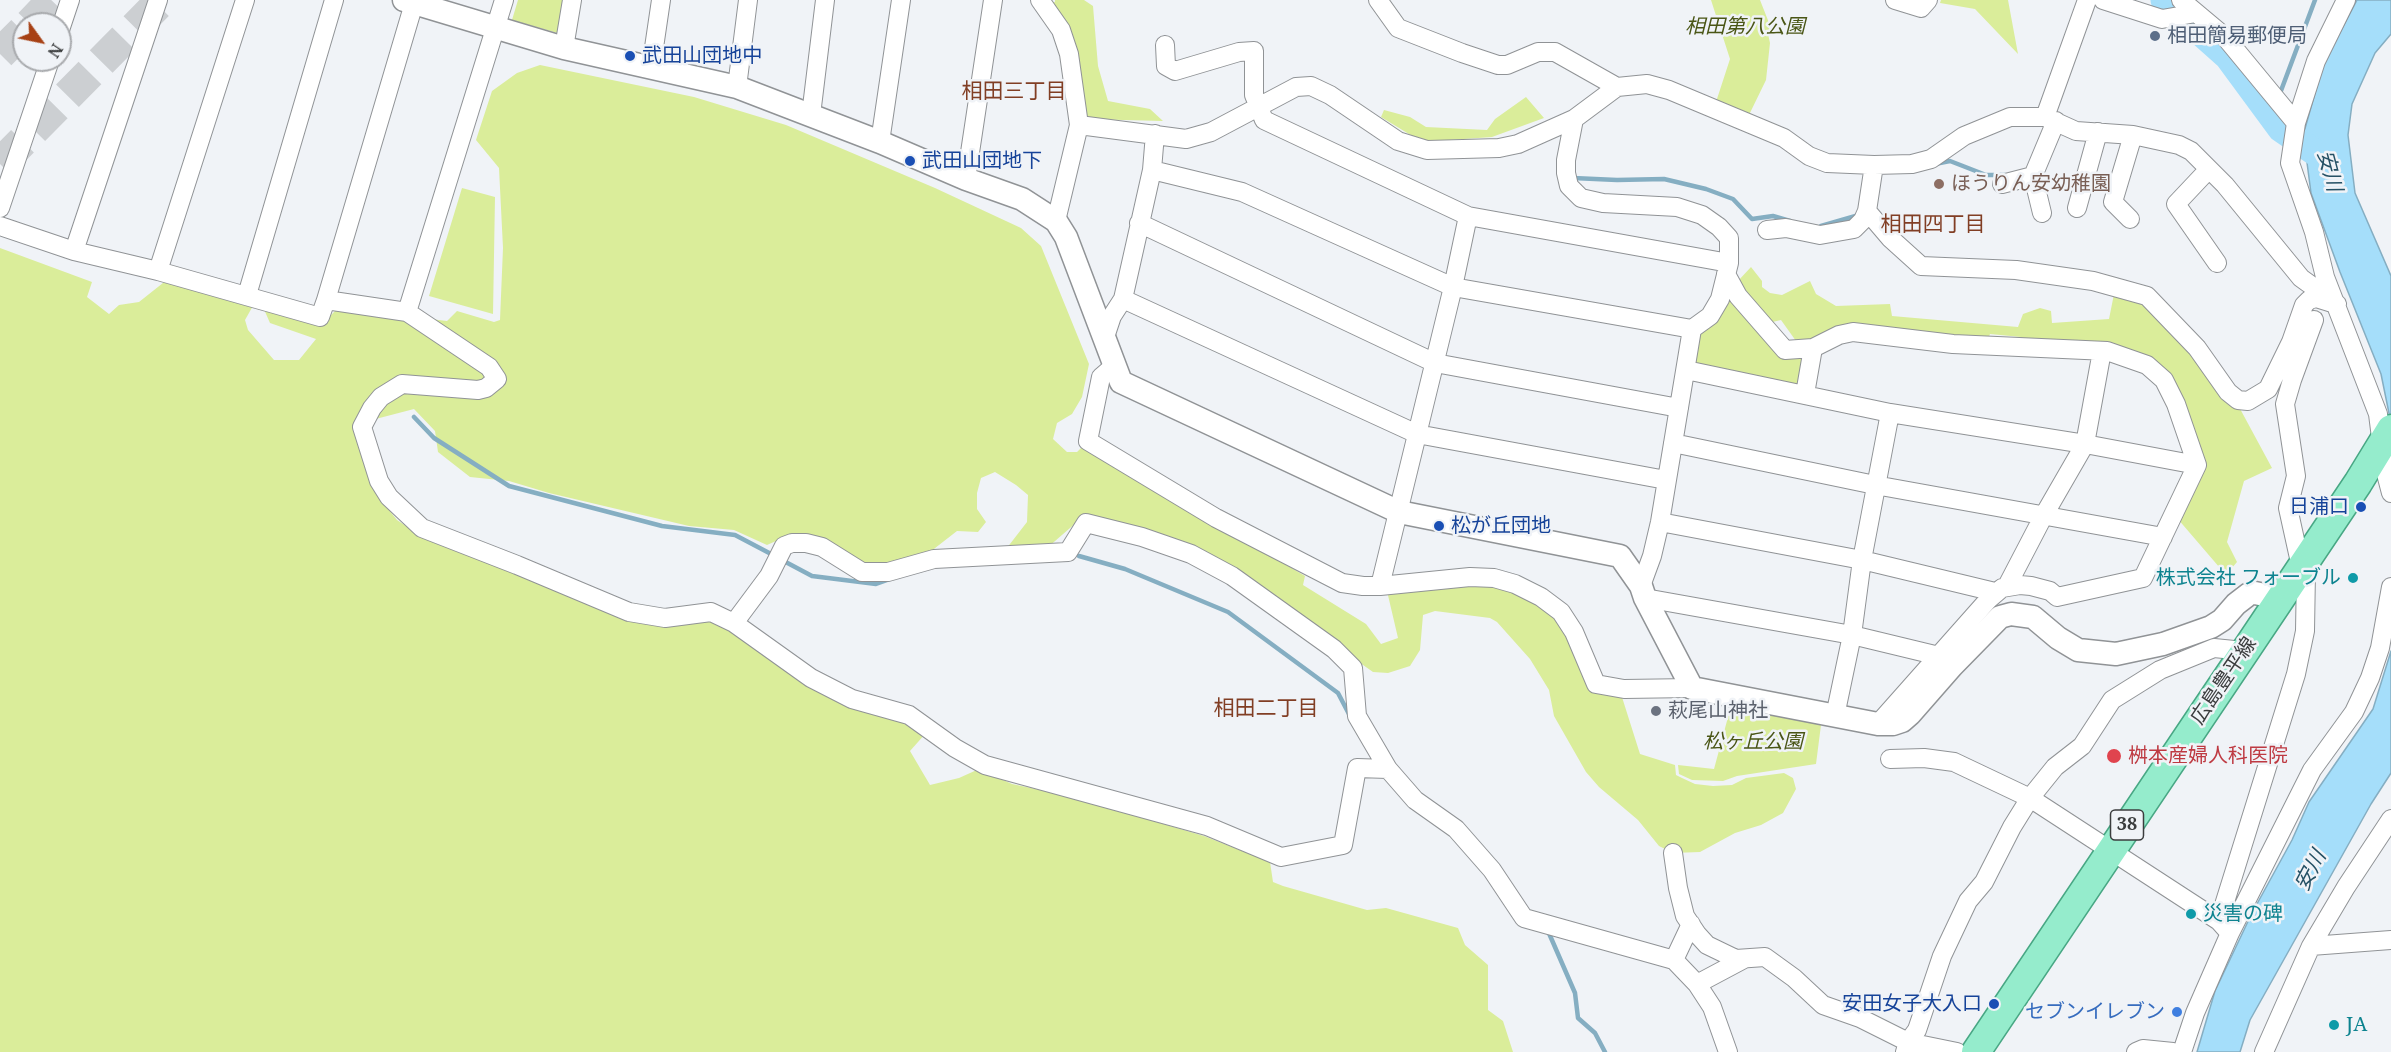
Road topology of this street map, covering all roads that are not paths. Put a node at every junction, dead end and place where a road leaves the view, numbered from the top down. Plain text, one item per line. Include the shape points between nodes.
1 (158, 0) edge
2 (245, 0) edge
3 (334, 0) edge
4 (504, 0) edge
5 (572, 0) edge
6 (661, 0) edge
7 (748, 0) edge
8 (825, 0) edge
9 (901, 0) edge
10 (993, 0) edge
11 (1040, 0) edge
12 (1378, 0) edge
13 (1895, 0) edge
14 (1928, 0) edge
15 (2087, 0) edge
16 (2103, 0) edge
17 (2346, 0) edge
18 (411, 1) edge
19 (2186, 11) edge
20 (496, 27) junction
21 (1165, 45) dead end
22 (564, 48) junction
23 (651, 68) junction
24 (46, 72) edge
25 (737, 87) junction
26 (1617, 87) junction
27 (1258, 108) junction
28 (811, 115) junction
29 (1574, 119) junction
30 (2051, 119) junction
31 (2296, 123) junction
32 (1079, 126) junction
33 (2098, 132) junction
34 (1155, 134) junction
35 (2133, 135) junction
36 (880, 142) junction
37 (1874, 165) junction
38 (2209, 169) junction
39 (1152, 170) junction
40 (2033, 176) junction
41 (966, 179) junction
42 (2002, 183) dead end
43 (0, 208) edge
44 (2078, 208) dead end
45 (1867, 211) junction
46 (2042, 213) dead end
47 (1468, 216) junction
48 (2130, 219) dead end
49 (1056, 221) junction
50 (1139, 223) junction
51 (0, 226) edge
52 (1767, 230) dead end
53 (74, 251) junction
54 (2217, 263) dead end
55 (1728, 269) junction
56 (158, 271) junction
57 (1454, 287) junction
58 (247, 295) junction
59 (1123, 299) junction
60 (326, 300) junction
61 (2337, 304) junction
62 (407, 312) junction
63 (2314, 320) dead end
64 (1692, 329) junction
65 (1105, 337) junction
66 (1813, 348) junction
67 (2102, 351) junction
68 (1435, 363) junction
69 (1115, 365) junction
70 (1686, 370) junction
71 (1805, 394) junction
72 (1679, 408) junction
73 (1890, 413) junction
74 (1417, 434) junction
75 (2386, 436) edge
76 (1673, 443) junction
77 (2085, 444) junction
78 (2197, 465) junction
79 (1666, 480) junction
80 (1875, 485) junction
81 (2391, 493) edge
82 (1399, 512) junction
83 (2044, 515) junction
84 (1660, 522) junction
85 (2163, 537) junction
86 (1620, 556) junction
87 (1652, 556) junction
88 (1862, 560) junction
89 (2301, 567) junction
90 (1380, 586) junction
91 (2391, 587) edge
92 (2001, 589) junction
93 (1643, 592) junction
94 (2279, 598) junction
95 (734, 623) junction
96 (1852, 635) junction
97 (2244, 651) junction
98 (1939, 657) junction
99 (1692, 688) junction
100 (1835, 716) junction
101 (1878, 724) junction
102 (1890, 759) dead end
103 (1388, 769) junction
104 (2030, 798) junction
105 (2391, 819) edge
106 (2111, 850) junction
107 (1673, 853) dead end
108 (1690, 924) junction
109 (2224, 927) junction
110 (2391, 940) edge
111 (2311, 946) junction
112 (1744, 959) junction
113 (1674, 960) junction
114 (1697, 984) junction
115 (1906, 1047) edge
116 (1728, 1052) edge
117 (1957, 1052) edge
118 (1976, 1052) edge
119 (2136, 1052) edge
120 (2173, 1052) edge
121 (2182, 1052) edge
122 (2264, 1052) edge

1 - 53 street
2 - 56 street
3 - 58 street
4 - 20 street
5 - 22 street
6 - 23 street
7 - 25 street
8 - 28 street
9 - 36 street
10 - 41 street
11 - 32 street via 1061,30 1069,54
12 - 26 street via 1398,28 1462,52 1507,65 1538,52 1555,52
13 - 14 street via 1921,8
15 - 30 street
16 - 19 street via 2162,19
17 - 31 street via 2316,62
18 - 20 street
18 - 60 street
19 - 31 street via 2225,37
20 - 22 street
20 - 62 street
21 - 27 street via 1166,66 1175,71 1254,51 1254,95
22 - 23 street
23 - 25 street
24 - 43 street
25 - 28 street
26 - 29 street
26 - 37 street via 1647,84 1669,90 1784,138 1827,163
27 - 29 street via 1296,87 1311,86 1398,141 1427,150 1518,144
27 - 34 street via 1211,132 1186,139
27 - 47 street via 1264,120
28 - 36 street
29 - 55 street via 1566,173 1569,186 1581,198 1677,207 1702,215 1729,238
30 - 33 street via 2076,131
30 - 37 street via 2010,117 1964,136 1931,159
30 - 40 street
31 - 61 street via 2290,163
32 - 34 street
32 - 49 street
33 - 35 street
33 - 44 street
34 - 39 street
35 - 38 street via 2179,145
35 - 48 street via 2113,202
36 - 41 street
37 - 45 street
38 - 54 street via 2176,204
38 - 61 street via 2301,278
39 - 50 street
39 - 57 street via 1242,192
40 - 42 street
40 - 46 street
41 - 49 street via 1022,199
45 - 52 street via 1854,229 1820,235 1786,228
45 - 61 street via 1921,266 2016,270 2093,281 2147,296 2197,348 2228,393 2238,400 2248,401 2268,389 2308,300 2316,298
47 - 55 street
47 - 57 street
49 - 65 street
50 - 59 street
50 - 68 street
51 - 53 street
53 - 56 street
55 - 64 street via 1720,299 1710,316
55 - 66 street via 1738,296 1785,350
56 - 58 street
57 - 64 street
57 - 68 street
58 - 60 street via 320,317
59 - 65 street
59 - 74 street
60 - 62 street
61 - 75 street
62 - 95 street via 489,367 497,379 478,390 402,384 372,408 362,427 370,458 384,489 407,516 422,528 628,612 665,618 711,612
63 - 89 street via 2285,404 2296,476 2288,508
64 - 70 street
65 - 69 street
66 - 67 street via 1853,332 1953,344
66 - 71 street
67 - 77 street
67 - 78 street via 2147,365 2164,380
68 - 72 street
68 - 74 street
69 - 82 street via 1121,382
69 - 90 street via 1101,377 1088,441 1216,518 1342,583
70 - 71 street
70 - 72 street
71 - 73 street
72 - 76 street
73 - 77 street
73 - 80 street
74 - 79 street
74 - 82 street
75 - 81 street
75 - 89 main road, 広島豊平線 / 38
76 - 79 street
76 - 80 street
77 - 78 street
77 - 83 street
78 - 85 street
79 - 84 street
80 - 83 street
80 - 88 street
82 - 86 street
82 - 90 street
83 - 85 street
83 - 92 street
84 - 87 street
84 - 88 street
85 - 92 street via 2143,578 2057,597 2038,587
86 - 87 street
86 - 93 street
87 - 93 street
88 - 92 street
88 - 96 street
89 - 94 main road, 広島豊平線 / 38
89 - 109 street via 2306,572 2305,631 2296,674
90 - 99 street via 1470,577 1515,584 1560,612 1574,632 1596,684 1624,689
91 - 109 street via 2380,648 2354,712 2312,770
92 - 98 street
93 - 96 street
93 - 99 street
94 - 97 main road, 広島豊平線 / 38
94 - 101 street via 2249,594 2211,627 2163,644 2116,654 2078,650 2033,617 2000,617 1902,721
95 - 103 street via 811,678 852,699 909,715 986,765 1207,826 1281,857 1343,845 1357,768
95 - 103 street via 769,576 784,546 792,543 822,548 861,572 888,572 934,559 1068,552 1086,522 1191,554 1232,576 1334,649 1353,668 1357,716
96 - 98 street
96 - 100 street
97 - 104 street via 2214,648 2160,670 2112,700 2082,746 2055,767
97 - 106 main road, 広島豊平線 / 38
98 - 101 street
99 - 100 street
100 - 101 street
102 - 104 street via 1954,762
103 - 113 street via 1415,800 1456,829 1492,870 1524,918
104 - 106 street
104 - 115 street via 1984,882 1968,901 1942,956 1917,1029
105 - 111 street
106 - 109 street
106 - 118 main road, 広島豊平線 / 38
107 - 108 street via 1678,888
108 - 112 street via 1707,945
108 - 113 street
109 - 121 street
110 - 111 street
111 - 122 street
112 - 114 street
112 - 115 street via 1765,957 1822,1005 1860,1018
113 - 114 street
114 - 116 street via 1712,1007
115 - 117 street
119 - 120 street

